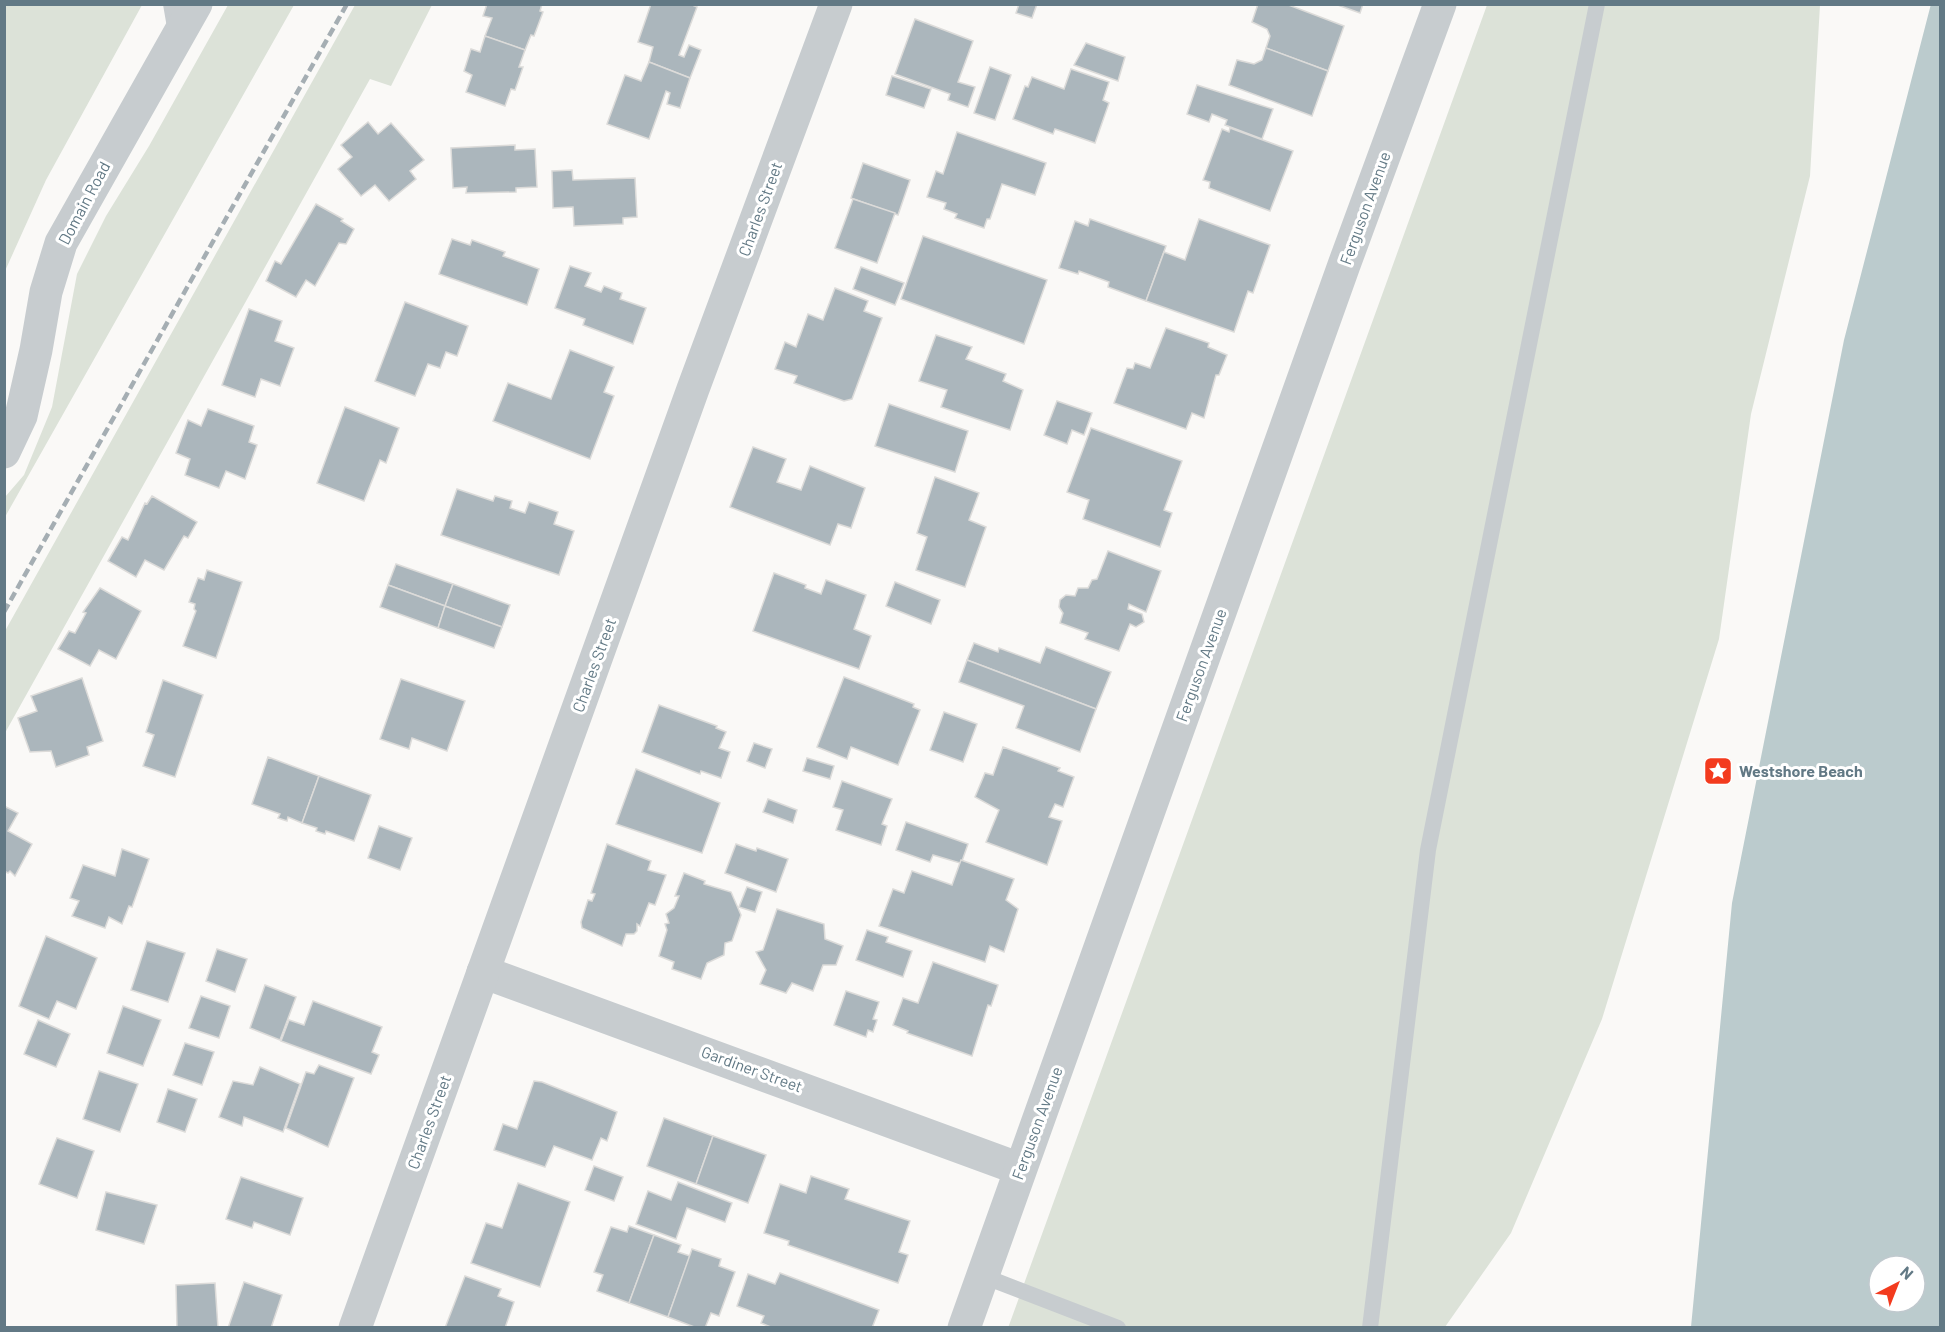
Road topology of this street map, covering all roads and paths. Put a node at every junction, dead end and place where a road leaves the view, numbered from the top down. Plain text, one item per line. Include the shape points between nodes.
1 (171, 4) edge
2 (196, 4) edge
3 (836, 4) edge
4 (1440, 4) edge
5 (1597, 4) edge
6 (177, 37) junction
7 (4, 453) edge
8 (483, 972) junction
9 (1020, 1169) junction
10 (983, 1276) junction
11 (355, 1328) edge
12 (964, 1328) edge
13 (1118, 1328) edge
14 (1370, 1328) edge

1 - 6 lane
2 - 6 street, Domain Road
3 - 8 street, Charles Street
4 - 9 street, Ferguson Avenue
5 - 14 lane via 1428,850
6 - 7 street, Domain Road via 62,243 45,292 21,416
8 - 9 street, Gardiner Street
8 - 11 street, Charles Street
9 - 10 street, Ferguson Avenue
10 - 12 street, Ferguson Avenue
10 - 13 lane

